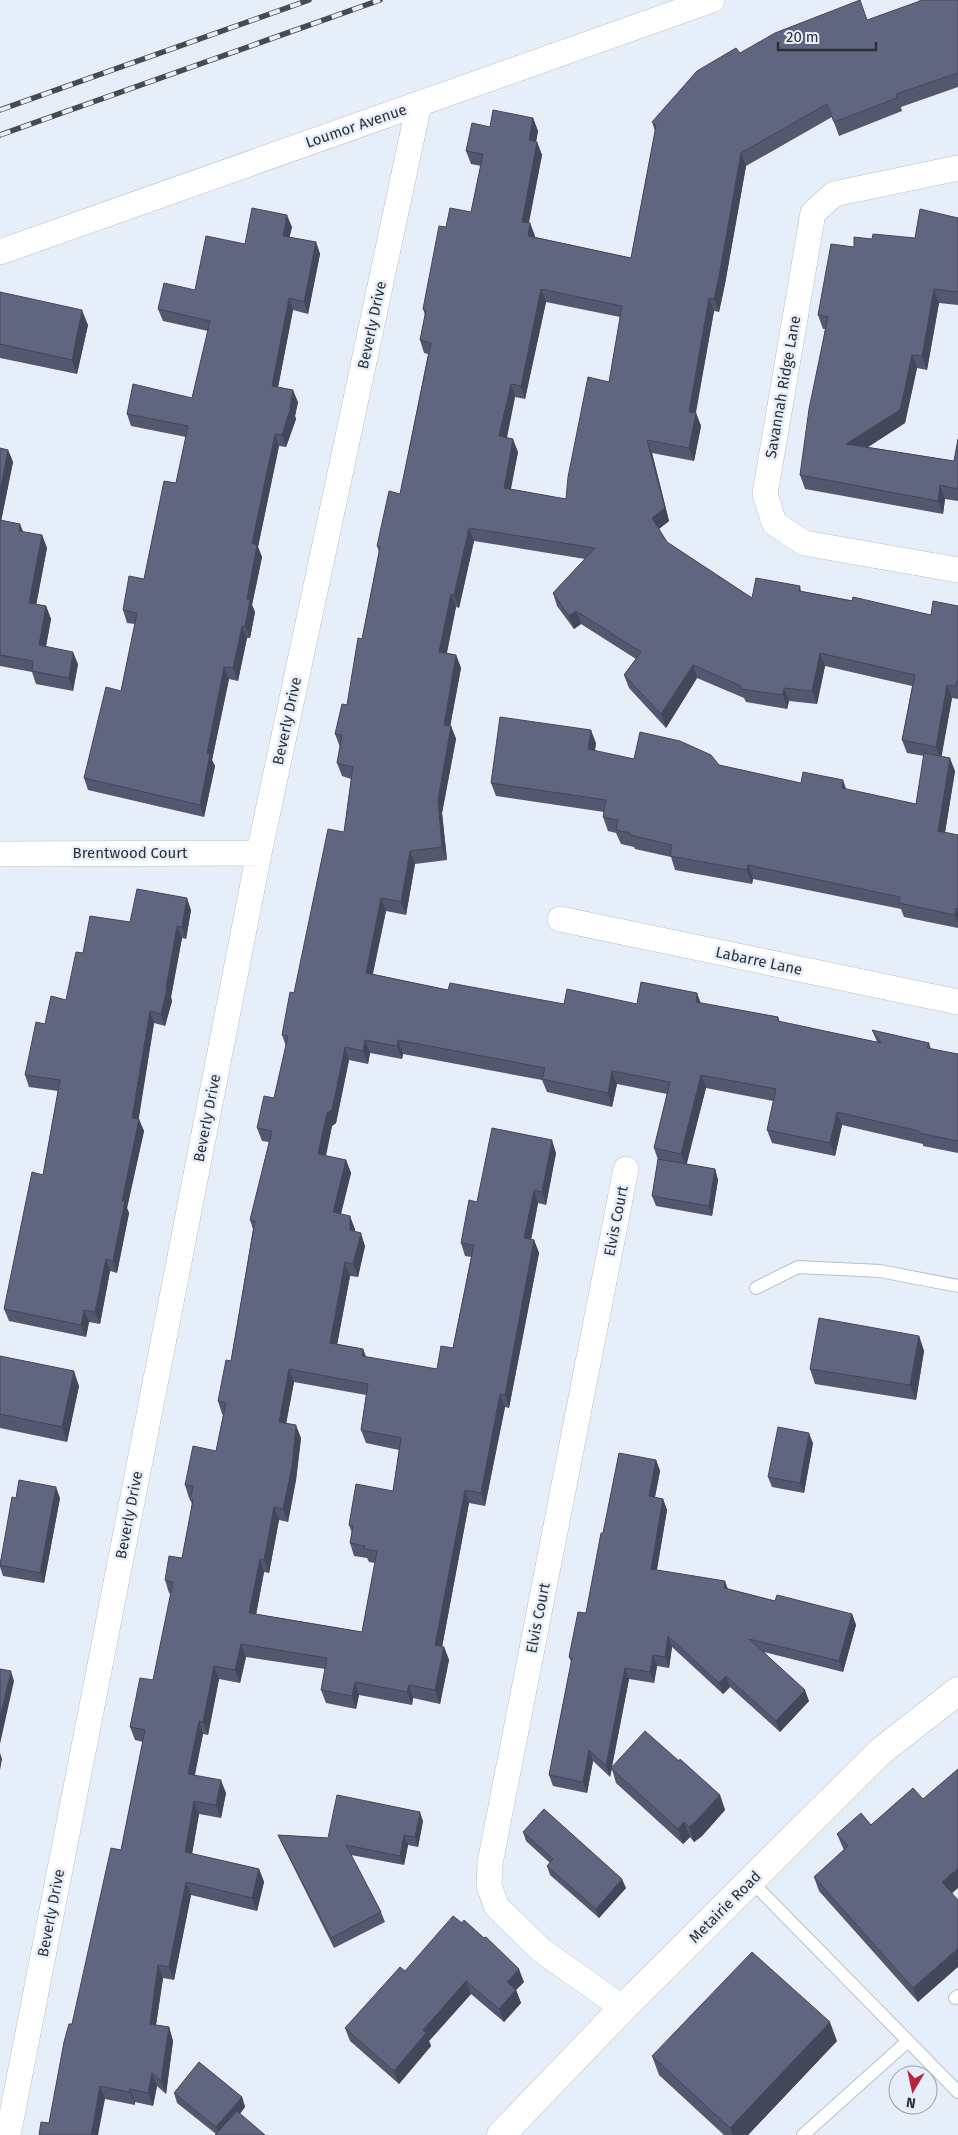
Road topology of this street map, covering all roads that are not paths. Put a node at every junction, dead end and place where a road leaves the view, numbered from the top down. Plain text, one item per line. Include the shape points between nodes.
1 (712, 0) edge
2 (419, 104) junction
3 (958, 168) edge
4 (0, 252) edge
5 (958, 570) edge
6 (259, 852) junction
7 (0, 854) edge
8 (560, 919) dead end
9 (958, 1002) edge
10 (626, 1169) dead end
11 (958, 1286) edge
12 (756, 1288) dead end
13 (958, 1691) edge
14 (751, 1881) junction
15 (623, 2008) junction
16 (908, 2041) junction
17 (958, 2092) edge
18 (8, 2135) edge
19 (502, 2135) edge
20 (803, 2135) edge

1 - 2 street, Loumor Avenue
2 - 4 street, Loumor Avenue
2 - 6 street, Beverly Drive
3 - 5 street, Savannah Ridge Lane via 834,194 812,213 765,494 774,523 804,543
6 - 7 street, Brentwood Court
6 - 18 street, Beverly Drive
8 - 9 street, Labarre Lane
10 - 15 street, Elvis Court via 490,1863 490,1886 497,1907 541,1950
11 - 12 lane via 880,1272 798,1267
13 - 14 main road, Metairie Road via 881,1751
14 - 15 main road, Metairie Road
14 - 16 lane
15 - 19 main road, Metairie Road
16 - 17 lane
16 - 20 lane

